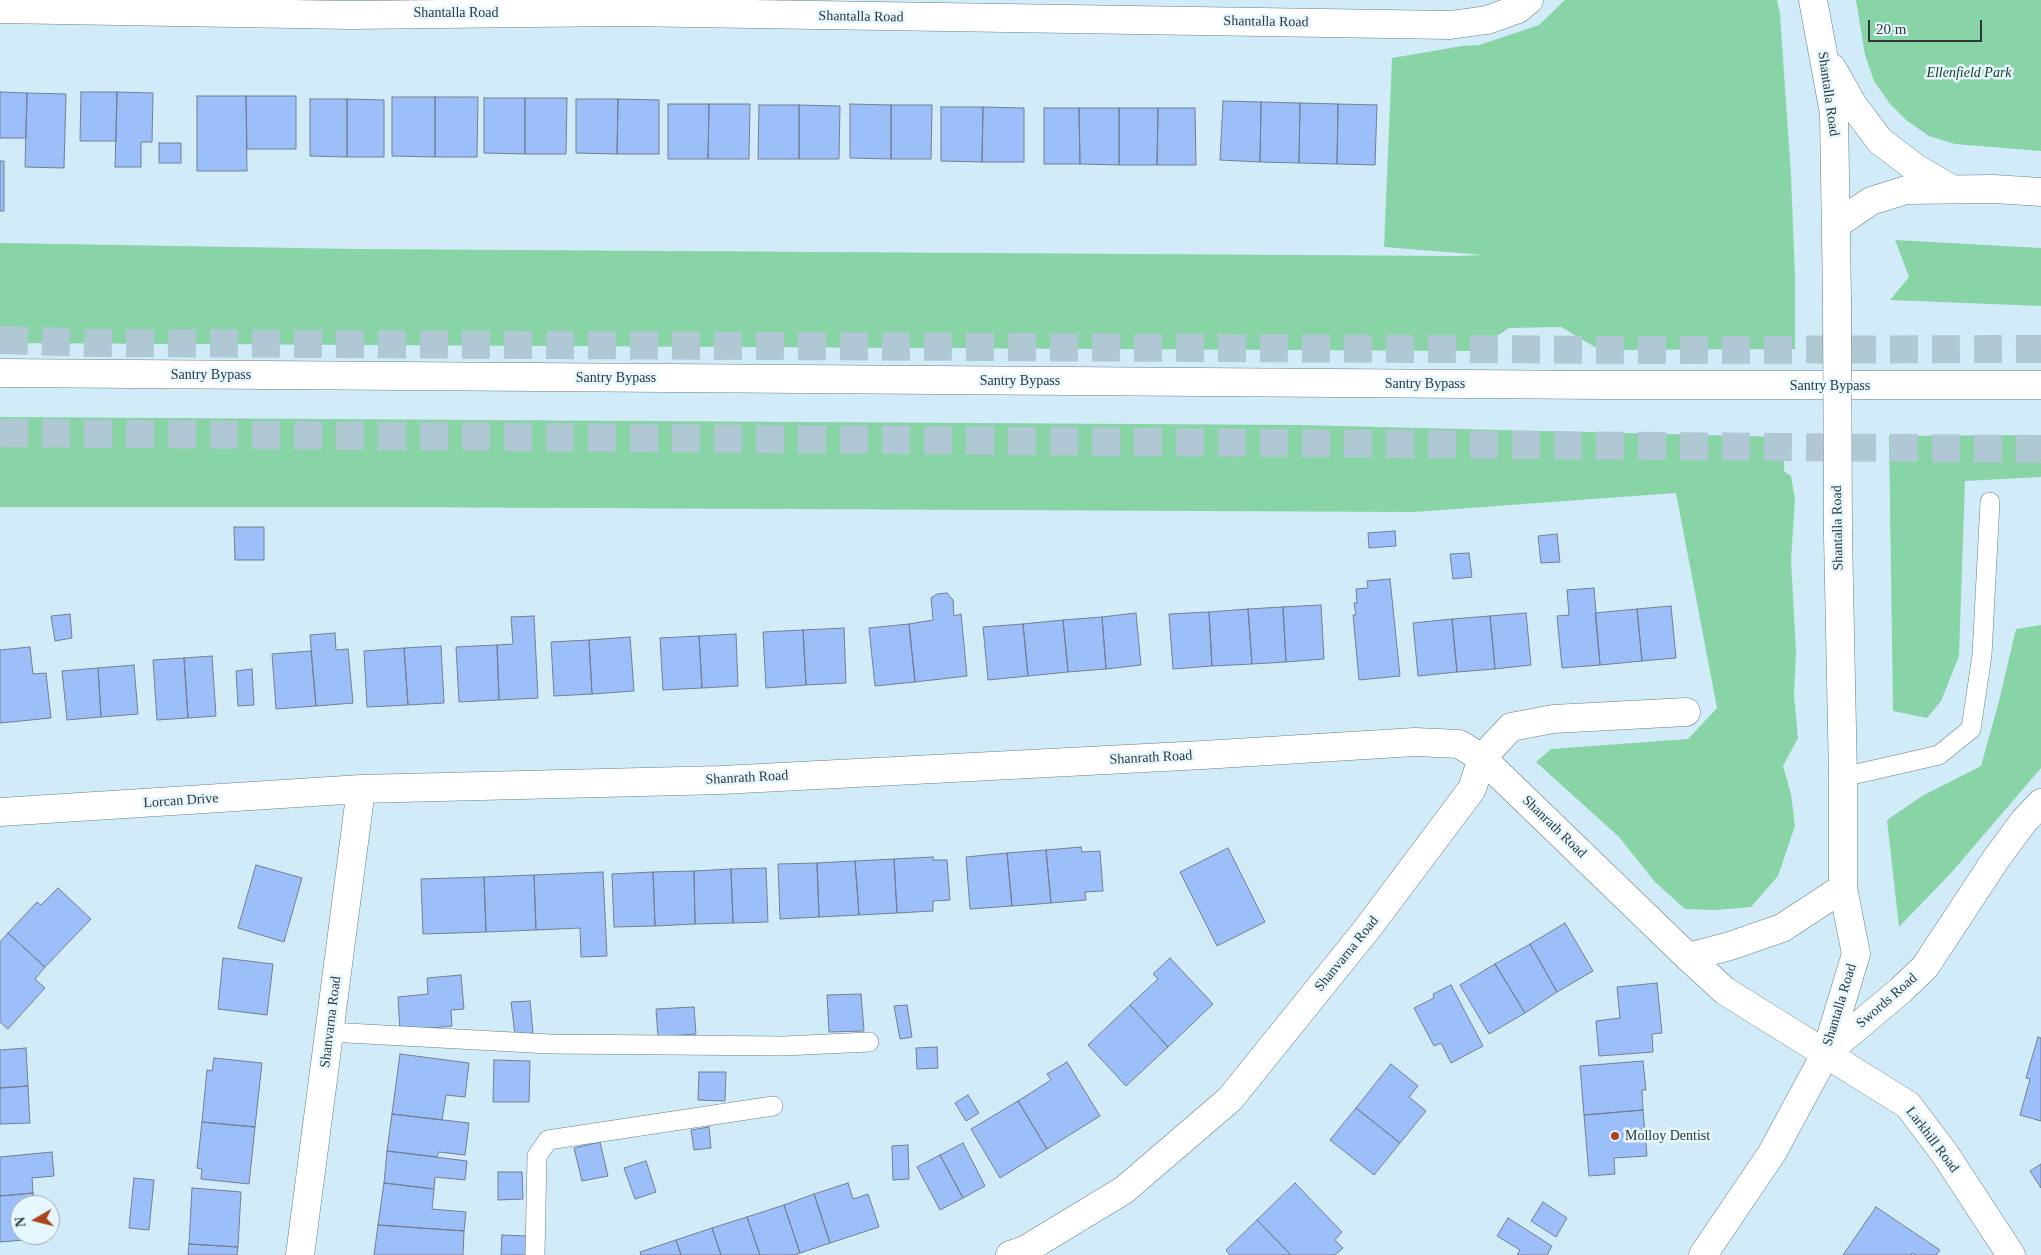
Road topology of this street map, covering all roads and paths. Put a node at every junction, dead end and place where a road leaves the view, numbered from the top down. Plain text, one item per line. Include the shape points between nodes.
1 (1529, 0) edge
2 (1813, 0) edge
3 (623, 6) edge
4 (350, 7) edge
5 (0, 9) edge
6 (1069, 10) edge
7 (1822, 51) junction
8 (1954, 189) junction
9 (2041, 192) edge
10 (1837, 224) junction
11 (0, 373) edge
12 (2041, 385) edge
13 (1990, 502) dead end
14 (1686, 712) dead end
15 (1482, 758) junction
16 (1843, 777) junction
17 (361, 789) junction
18 (0, 812) edge
19 (2035, 815) edge
20 (1843, 888) junction
21 (1688, 957) junction
22 (329, 1032) junction
23 (869, 1042) dead end
24 (1826, 1053) junction
25 (773, 1106) dead end
26 (300, 1255) edge
27 (535, 1255) edge
28 (1010, 1255) edge
29 (1703, 1255) edge
30 (2011, 1255) edge

1 - 6 street, Shantalla Road via 1518,9 1487,20 1450,25
2 - 7 street, Shantalla Road
3 - 4 street, Shantalla Road
3 - 6 street, Shantalla Road
4 - 5 street, Shantalla Road via 187,12
7 - 8 street via 1853,105 1880,141 1917,170
7 - 10 street, Shantalla Road via 1834,113
8 - 9 street
8 - 10 street via 1906,190 1871,201
10 - 16 street, Shantalla Road, bridge
11 - 12 street, Santry Bypass via 1611,386
13 - 16 lane via 1982,655 1970,730 1939,755
14 - 15 street, Shanvarna Road via 1553,719 1511,727
15 - 17 street, Shanrath Road via 1459,744 1414,742 722,780
15 - 21 street, Shanrath Road
15 - 28 street, Shanvarna Road via 1472,789 1367,928 1230,1099 1124,1190 1025,1250
16 - 20 street, Shantalla Road
17 - 18 street, Lorcan Drive
17 - 22 street, Shanvarna Road
19 - 24 street, Swords Road via 1996,859 1925,967
20 - 21 street via 1782,928
20 - 24 street, Shantalla Road via 1856,954
21 - 24 street, Shanrath Road via 1726,991
22 - 23 lane via 550,1044 784,1046
22 - 26 street, Shanvarna Road
24 - 29 street, Swords Road via 1772,1152
24 - 30 street, Larkhill Road via 1908,1105 1946,1154
25 - 27 lane via 548,1140 537,1156

